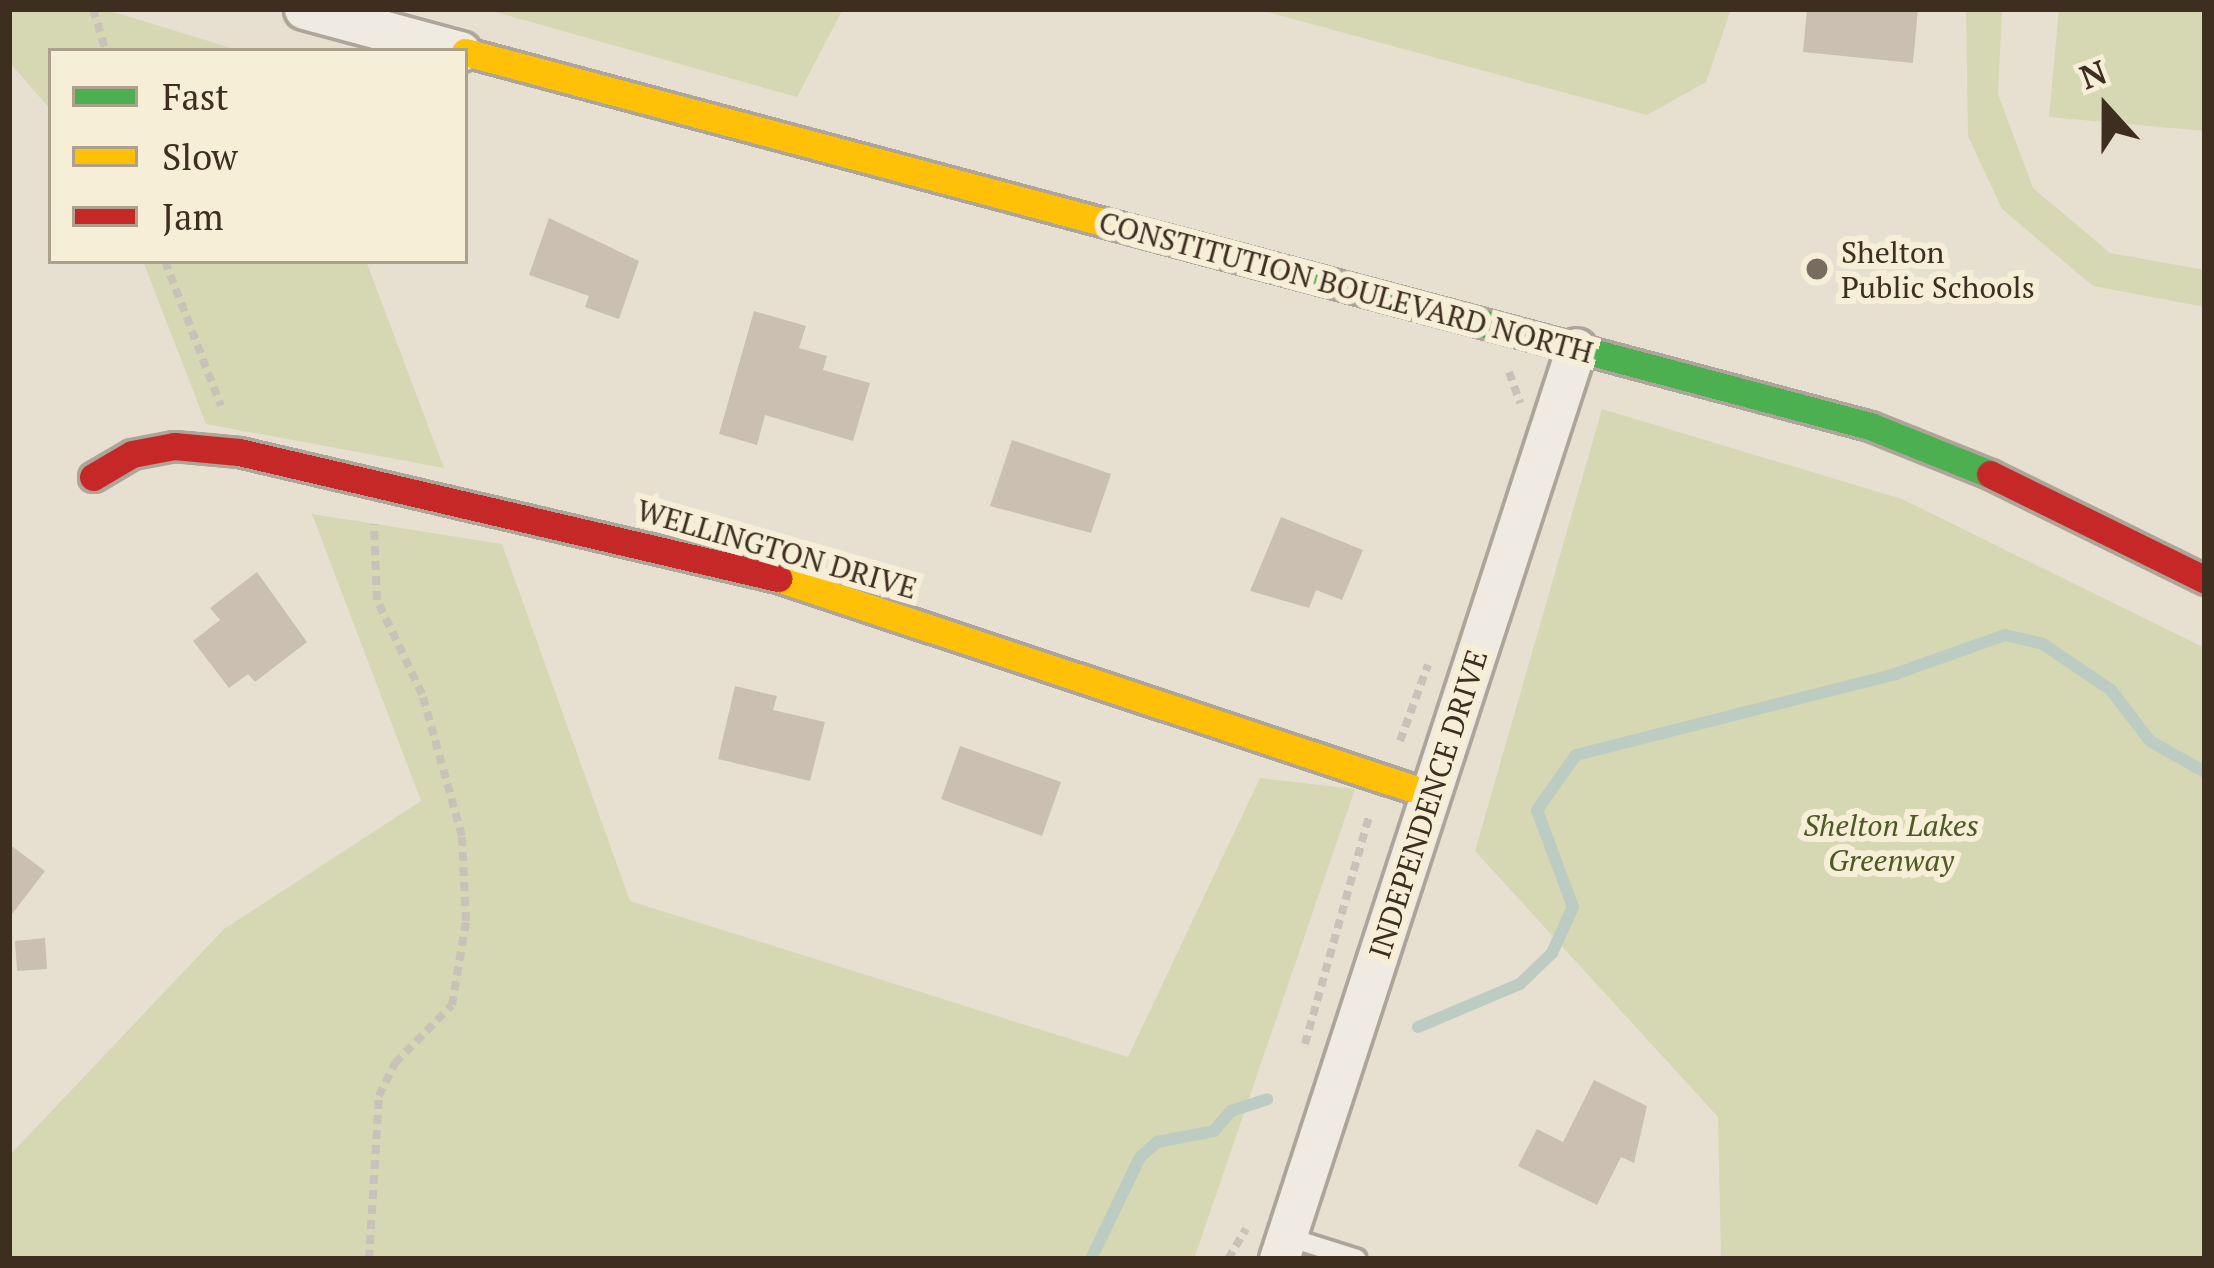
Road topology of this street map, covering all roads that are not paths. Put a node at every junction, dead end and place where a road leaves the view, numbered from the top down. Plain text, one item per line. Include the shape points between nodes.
1 (304, 9) edge
2 (448, 48) edge
3 (468, 53) edge
4 (1576, 348) junction
5 (93, 477) dead end
6 (2205, 580) edge
7 (1432, 795) junction
8 (1284, 1248) edge
9 (1357, 1259) edge

1 - 2 street, CONSTITUTION BOULEVARD NORTH
3 - 4 street, CONSTITUTION BOULEVARD NORTH
4 - 6 street, CONSTITUTION BOULEVARD NORTH via 1976,464
4 - 7 street, INDEPENDENCE DRIVE
5 - 7 street, WELLINGTON DRIVE via 132,454 174,446 238,452 746,568
7 - 8 street, INDEPENDENCE DRIVE
8 - 9 lane

